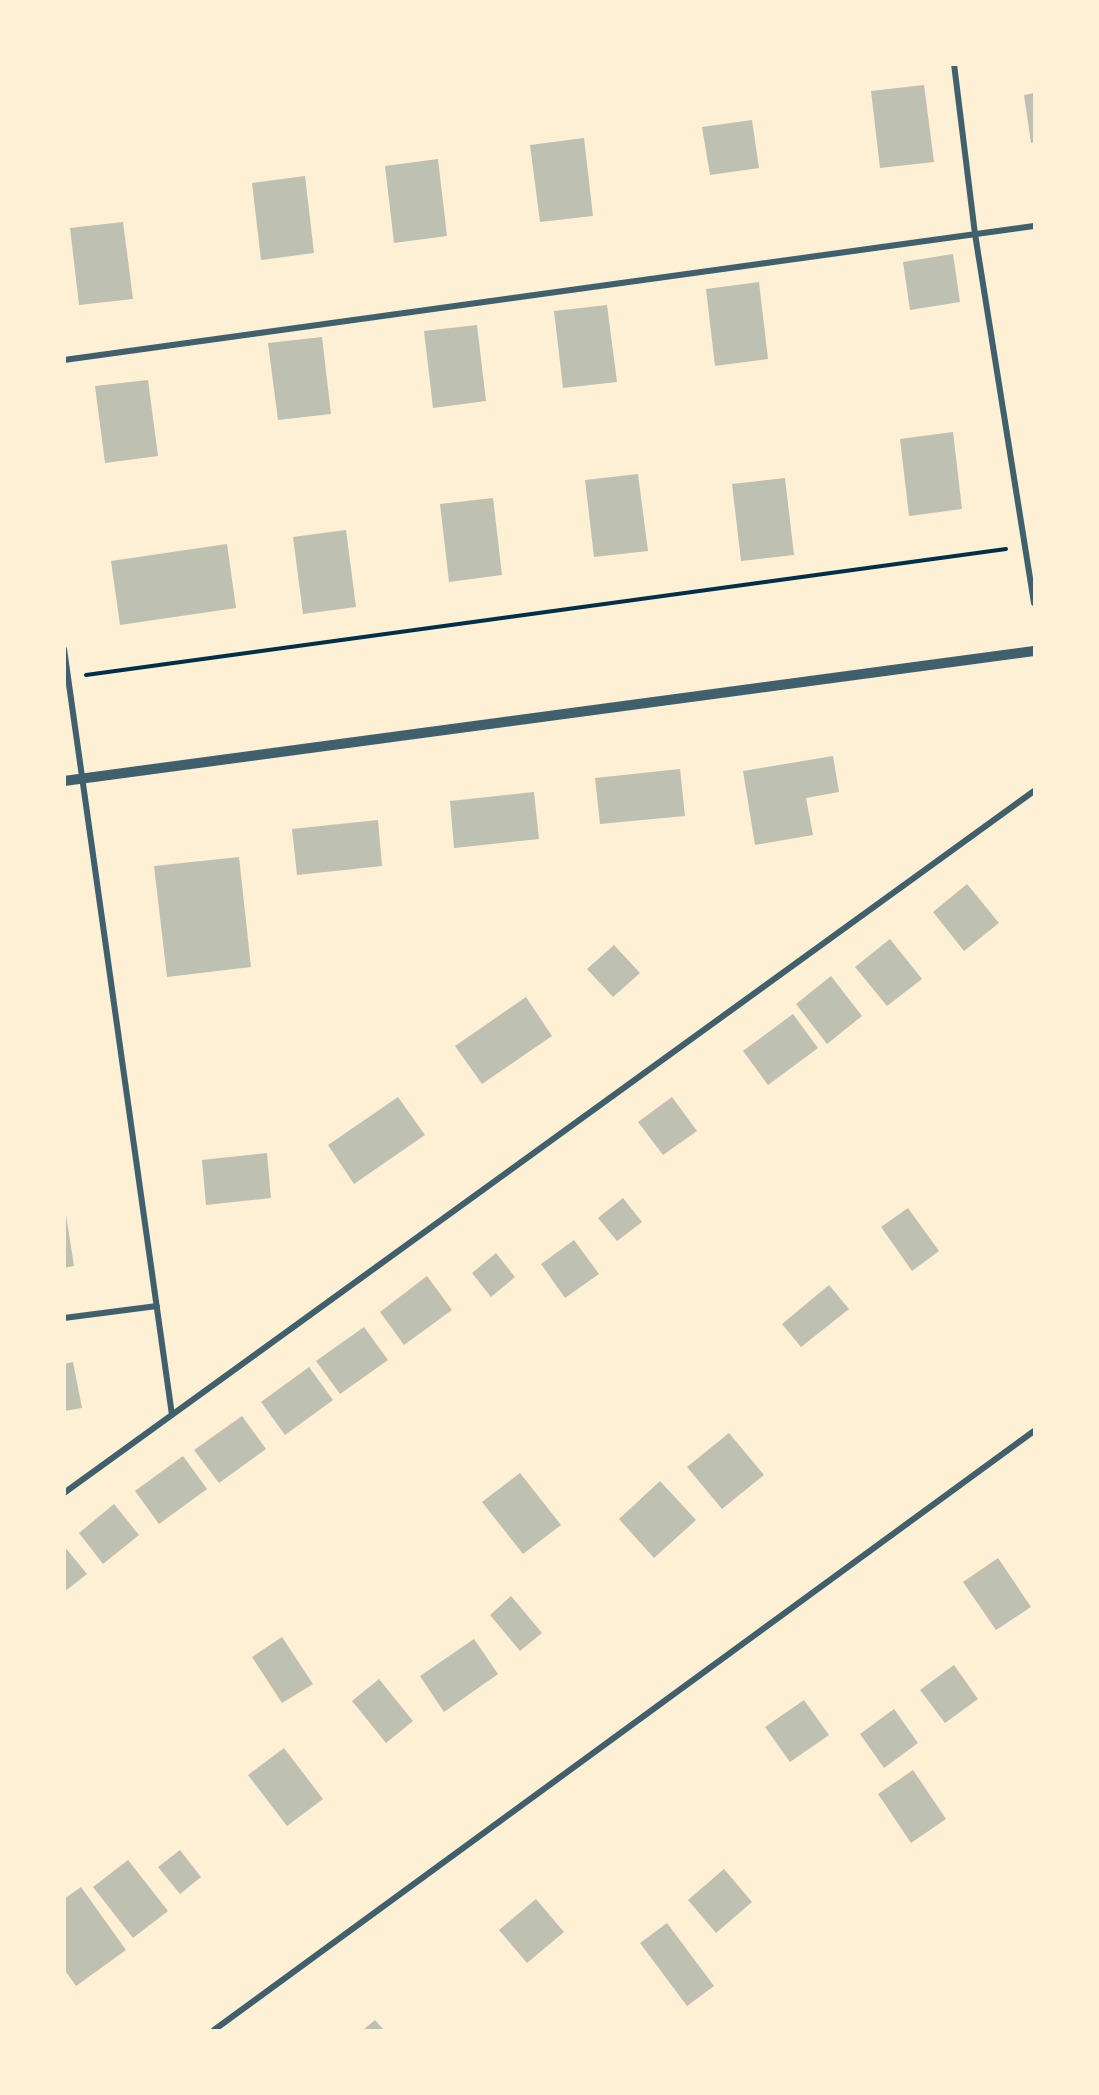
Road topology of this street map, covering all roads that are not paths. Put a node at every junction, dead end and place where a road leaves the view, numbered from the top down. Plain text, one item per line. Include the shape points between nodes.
1 (954, 64) edge
2 (1035, 226) edge
3 (975, 234) junction
4 (64, 360) edge
5 (1035, 603) edge
6 (64, 649) edge
7 (1035, 651) edge
8 (82, 779) junction
9 (64, 781) edge
10 (1035, 791) edge
11 (157, 1306) junction
12 (64, 1318) edge
13 (172, 1415) junction
14 (1035, 1431) edge
15 (64, 1493) edge
16 (214, 2031) edge

1 - 3 street
2 - 3 street
3 - 4 street
3 - 5 street
6 - 8 street
7 - 8 street
8 - 9 street
8 - 11 street
10 - 13 street
11 - 12 street
11 - 13 street
13 - 15 street
14 - 16 street

